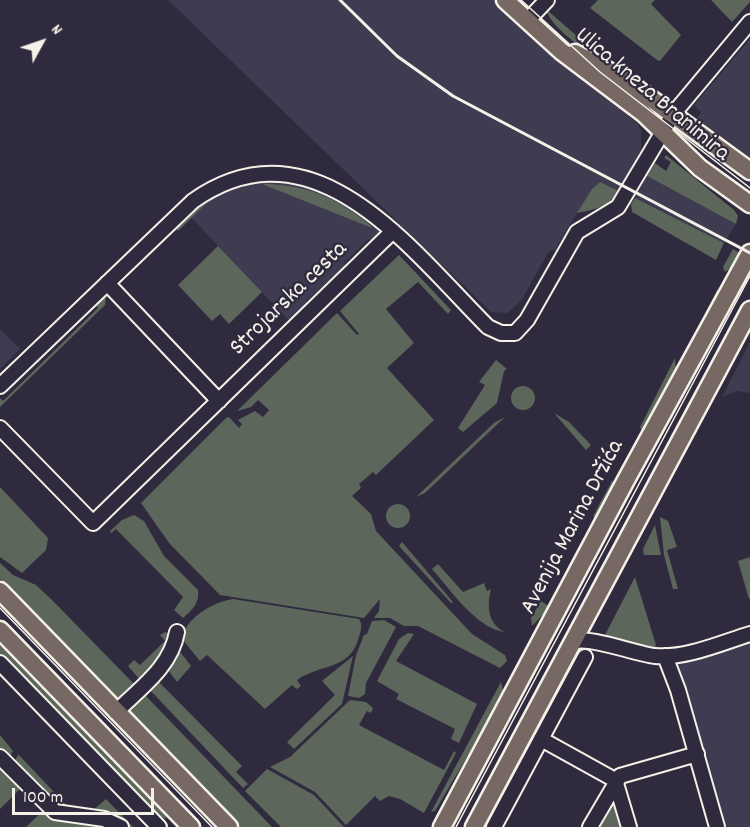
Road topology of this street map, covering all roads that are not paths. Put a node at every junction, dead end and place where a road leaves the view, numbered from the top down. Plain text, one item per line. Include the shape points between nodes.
1 (505, 0) edge
2 (547, 0) edge
3 (527, 21) junction
4 (750, 22) edge
5 (552, 43) junction
6 (674, 114) junction
7 (662, 131) junction
8 (750, 171) edge
9 (750, 204) edge
10 (393, 231) junction
11 (750, 253) edge
12 (107, 283) junction
13 (750, 310) edge
14 (750, 324) edge
15 (730, 346) junction
16 (0, 386) edge
17 (219, 401) junction
18 (0, 428) edge
19 (0, 591) edge
20 (0, 630) edge
21 (177, 632) dead end
22 (750, 634) edge
23 (574, 642) junction
24 (665, 656) junction
25 (585, 657) dead end
26 (0, 663) edge
27 (116, 712) junction
28 (542, 739) junction
29 (697, 754) junction
30 (0, 757) edge
31 (615, 780) junction
32 (182, 824) edge
33 (121, 827) edge
34 (159, 827) edge
35 (229, 827) edge
36 (442, 827) edge
37 (474, 827) edge
38 (494, 827) edge
39 (590, 827) edge
40 (629, 827) edge
41 (717, 827) edge

1 - 3 main road, Ulica kneza Branimira
2 - 3 street
3 - 5 main road, Ulica kneza Branimira
4 - 6 street
5 - 6 main road, Ulica kneza Branimira via 593,61
5 - 7 main road, Ulica kneza Branimira
6 - 7 street
6 - 8 main road, Ulica kneza Branimira
7 - 9 main road, Ulica kneza Branimira via 700,168
7 - 10 street via 622,202 577,232 527,320 512,334 488,327
10 - 12 street via 326,184 297,176 247,177 218,186 193,201
10 - 17 street, Strojarska cesta
11 - 36 main road, Avenija Marina Držića
12 - 16 street
12 - 17 street
13 - 15 main road
14 - 15 main road
15 - 23 main road
17 - 18 street, Strojarska cesta via 93,523
19 - 27 main road
20 - 32 main road
21 - 27 street via 164,664
22 - 24 street
23 - 24 street via 585,639
23 - 37 main road
24 - 29 street
25 - 28 street
26 - 34 street
27 - 35 main road
28 - 31 street
28 - 38 street
29 - 31 street via 630,772
29 - 41 street
30 - 33 street via 55,812 104,819
31 - 39 street
31 - 40 street

